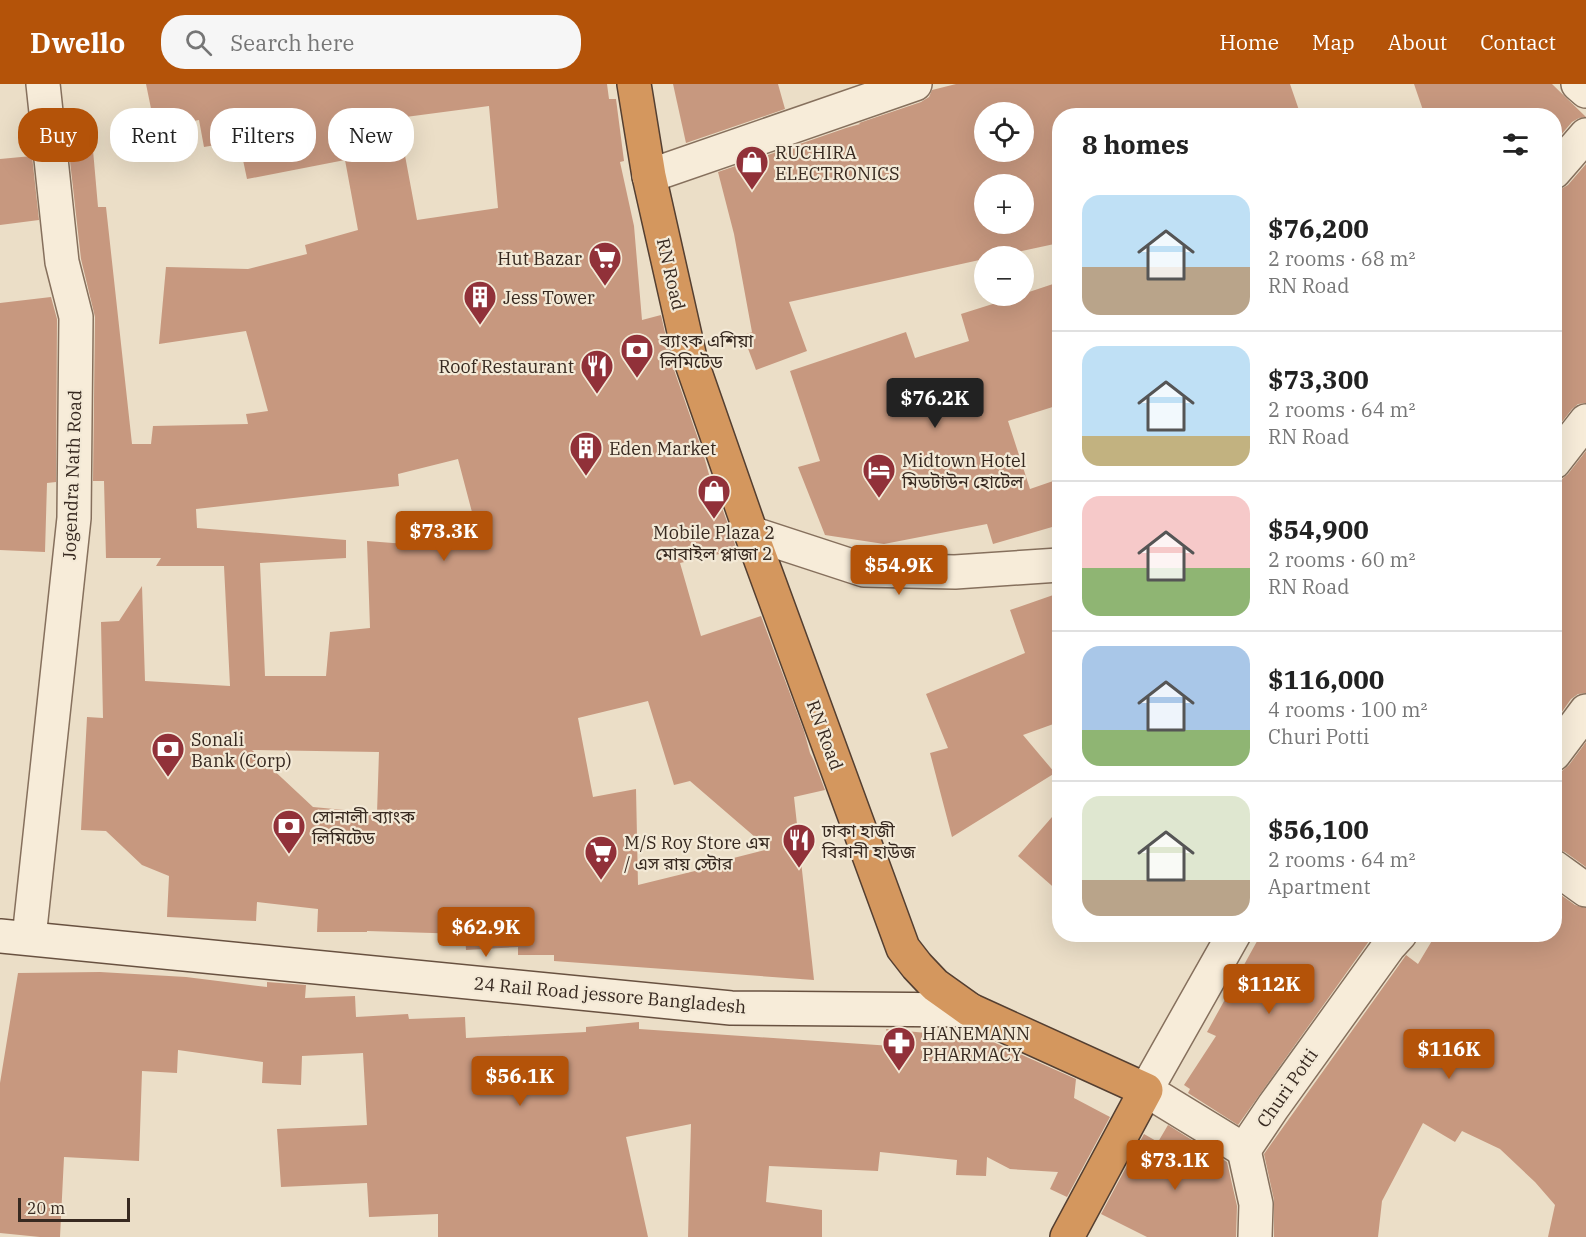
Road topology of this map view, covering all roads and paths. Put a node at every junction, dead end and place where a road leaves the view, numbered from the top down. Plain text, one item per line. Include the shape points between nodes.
1 (43, 84) edge
2 (634, 84) edge
3 (915, 84) edge
4 (1578, 84) edge
5 (1586, 92) edge
6 (1586, 135) edge
7 (1562, 163) edge
8 (649, 176) junction
9 (1586, 421) edge
10 (1562, 452) edge
11 (751, 533) junction
12 (1052, 565) edge
13 (1586, 711) edge
14 (1562, 743) edge
15 (1562, 873) edge
16 (1586, 890) edge
17 (15, 937) edge
18 (1229, 942) edge
19 (1393, 942) edge
20 (970, 1010) junction
21 (1146, 1090) junction
22 (1245, 1150) junction
23 (1067, 1237) edge
24 (1254, 1237) edge

1 - 17 street, Jogendra Nath Road via 62,262 76,317 74,518
2 - 8 highway, RN Road
3 - 8 street
4 - 5 street
6 - 7 street
8 - 11 highway, RN Road via 690,358
9 - 10 street
11 - 12 street via 864,570 956,572
11 - 20 highway, RN Road via 903,948 935,985
13 - 14 street
15 - 16 street
17 - 20 street, 24 Rail Road jessore Bangladesh via 731,1008
18 - 21 street
19 - 22 street, Churi Potti
20 - 21 highway, RN Road
21 - 22 street
21 - 23 highway
22 - 24 street via 1256,1204

